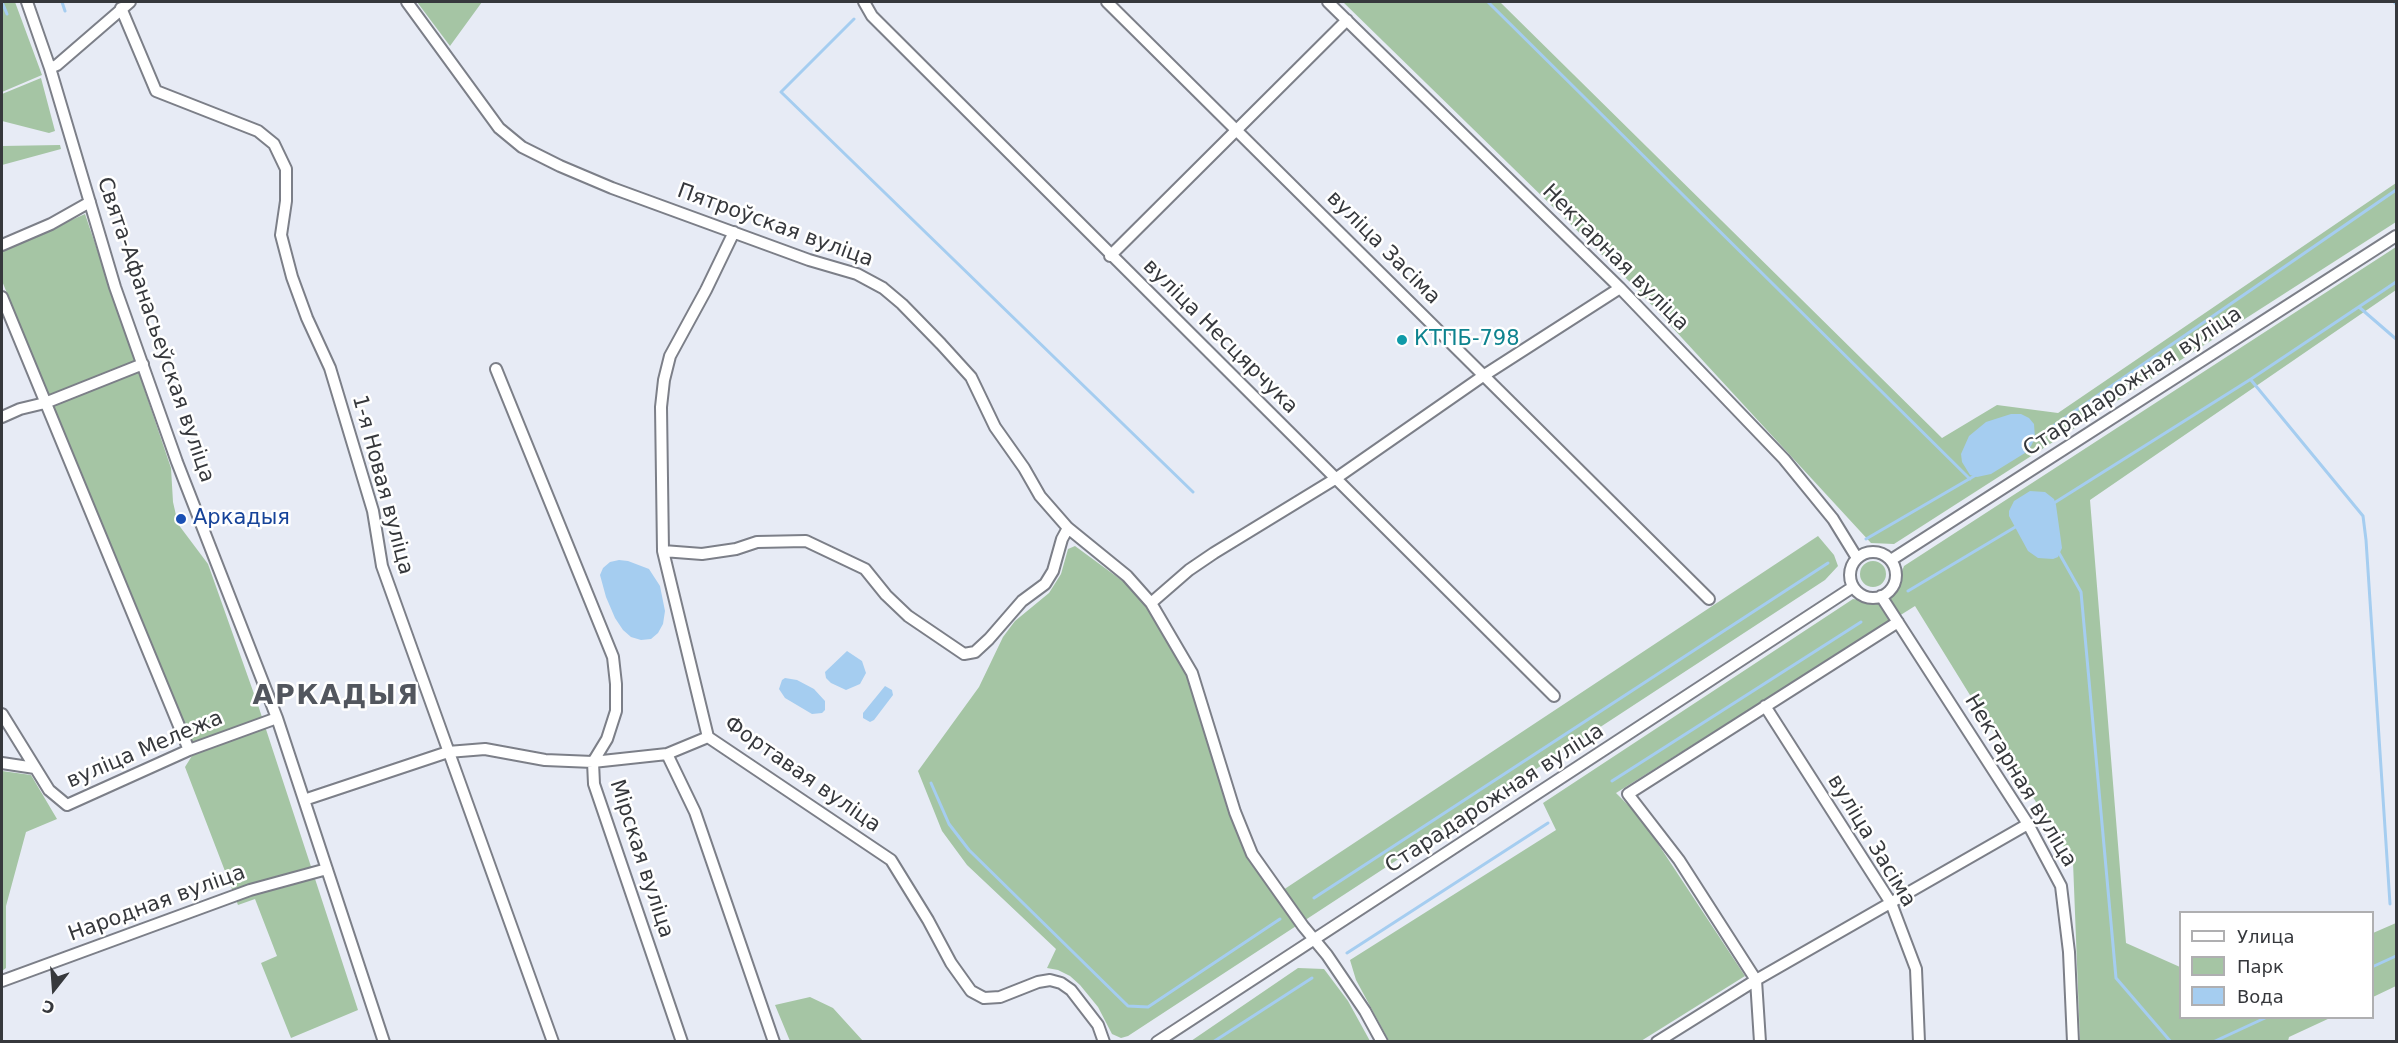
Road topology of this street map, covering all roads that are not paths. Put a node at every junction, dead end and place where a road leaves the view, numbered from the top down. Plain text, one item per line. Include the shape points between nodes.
1 (27, 2) edge
2 (407, 2) edge
3 (864, 2) edge
4 (1107, 2) edge
5 (1328, 2) edge
6 (125, 5) edge
7 (1347, 20) junction
8 (50, 68) junction
9 (1237, 129) junction
10 (90, 202) junction
11 (734, 232) junction
12 (2397, 236) edge
13 (2, 245) edge
14 (1110, 256) junction
15 (1620, 288) junction
16 (2, 297) edge
17 (143, 364) junction
18 (496, 369) dead end
19 (1483, 376) junction
20 (45, 403) junction
21 (2, 417) edge
22 (1335, 479) junction
23 (1068, 528) junction
24 (663, 551) junction
25 (1857, 558) junction
26 (1891, 560) junction
27 (1853, 587) junction
28 (1881, 596) junction
29 (1709, 599) dead end
30 (1151, 603) junction
31 (1898, 622) junction
32 (1554, 696) dead end
33 (1765, 706) junction
34 (2, 714) edge
35 (277, 718) junction
36 (708, 737) junction
37 (189, 750) junction
38 (448, 752) junction
39 (667, 754) junction
40 (593, 762) junction
41 (2, 763) edge
42 (35, 768) junction
43 (304, 800) junction
44 (2028, 824) junction
45 (327, 869) junction
46 (1891, 903) junction
47 (1315, 940) junction
48 (1756, 980) junction
49 (2, 981) edge
50 (384, 1041) edge
51 (553, 1041) edge
52 (682, 1041) edge
53 (774, 1041) edge
54 (1104, 1041) edge
55 (1157, 1041) edge
56 (1382, 1041) edge
57 (1657, 1041) edge
58 (1760, 1041) edge
59 (1918, 1041) edge
60 (2073, 1041) edge

1 - 8 street, Свята-Афанасьеўская вуліца
2 - 11 street, Пятроўская вуліца via 500,128 522,147 612,188
3 - 14 street, вуліца Несцярчука via 872,16
4 - 9 street, вуліца Засіма
5 - 7 street, Нектарная вуліца
6 - 8 street
6 - 38 street, 1-я Новая вуліца via 156,91 258,131 274,144 286,169 281,235 292,277 330,368 373,511 382,566
7 - 9 street
7 - 15 street, Нектарная вуліца
8 - 10 street, Свята-Афанасьеўская вуліца
9 - 14 street
9 - 19 street, вуліца Засіма
10 - 13 street
10 - 17 street, Свята-Афанасьеўская вуліца
11 - 23 street, Пятроўская вуліца via 857,274 902,304 972,377 995,427 1040,496
11 - 24 street, Фортавая вуліца via 670,357 664,380
12 - 26 street, Старадарожная вуліца
14 - 22 street, вуліца Несцярчука
15 - 19 street
15 - 25 street, Нектарная вуліца via 1784,459 1833,519
16 - 20 street
17 - 20 street
17 - 35 street, Свята-Афанасьеўская вуліца
18 - 40 street, Мірская вуліца via 613,657 616,711 607,739
19 - 22 street
19 - 29 street, вуліца Засіма
20 - 21 street
20 - 37 street
22 - 30 street via 1214,553
22 - 32 street, вуліца Несцярчука
23 - 24 street via 1045,584 1022,601 975,652 964,654 908,616 865,569 807,541 757,542 702,554
23 - 30 street, Пятроўская вуліца via 1127,576
24 - 36 street, Фортавая вуліца
25 - 26 street via 1871,552
25 - 27 street via 1850,570
26 - 28 street via 1895,579 1890,590
27 - 28 street via 1868,597
27 - 47 street, Старадарожная вуліца
28 - 31 street, Нектарная вуліца
30 - 47 street, Пятроўская вуліца via 1192,673 1252,854
31 - 33 street
31 - 44 street, Нектарная вуліца
33 - 46 street, вуліца Засіма
33 - 48 street via 1628,794 1679,860
34 - 42 street, вуліца Мележа
35 - 37 street, вуліца Мележа
35 - 43 street, Свята-Афанасьеўская вуліца
36 - 39 street
36 - 54 street, Фортавая вуліца via 891,860 970,991 984,998 1000,997 1038,982 1061,983 1098,1025
37 - 42 street, вуліца Мележа via 68,805 49,790
38 - 40 street via 485,749 545,760
38 - 43 street
38 - 51 street, 1-я Новая вуліца
39 - 40 street
39 - 53 street via 695,813
40 - 52 street, Мірская вуліца via 594,784
41 - 42 street
43 - 45 street, Свята-Афанасьеўская вуліца
44 - 46 street
44 - 60 street, Нектарная вуліца via 2061,886
45 - 49 street, Народная вуліца via 250,890
45 - 50 street, Свята-Афанасьеўская вуліца
46 - 48 street
46 - 59 street, вуліца Засіма via 1916,969
47 - 55 street, Старадарожная вуліца
47 - 56 street, Пятроўская вуліца
48 - 57 street
48 - 58 street

